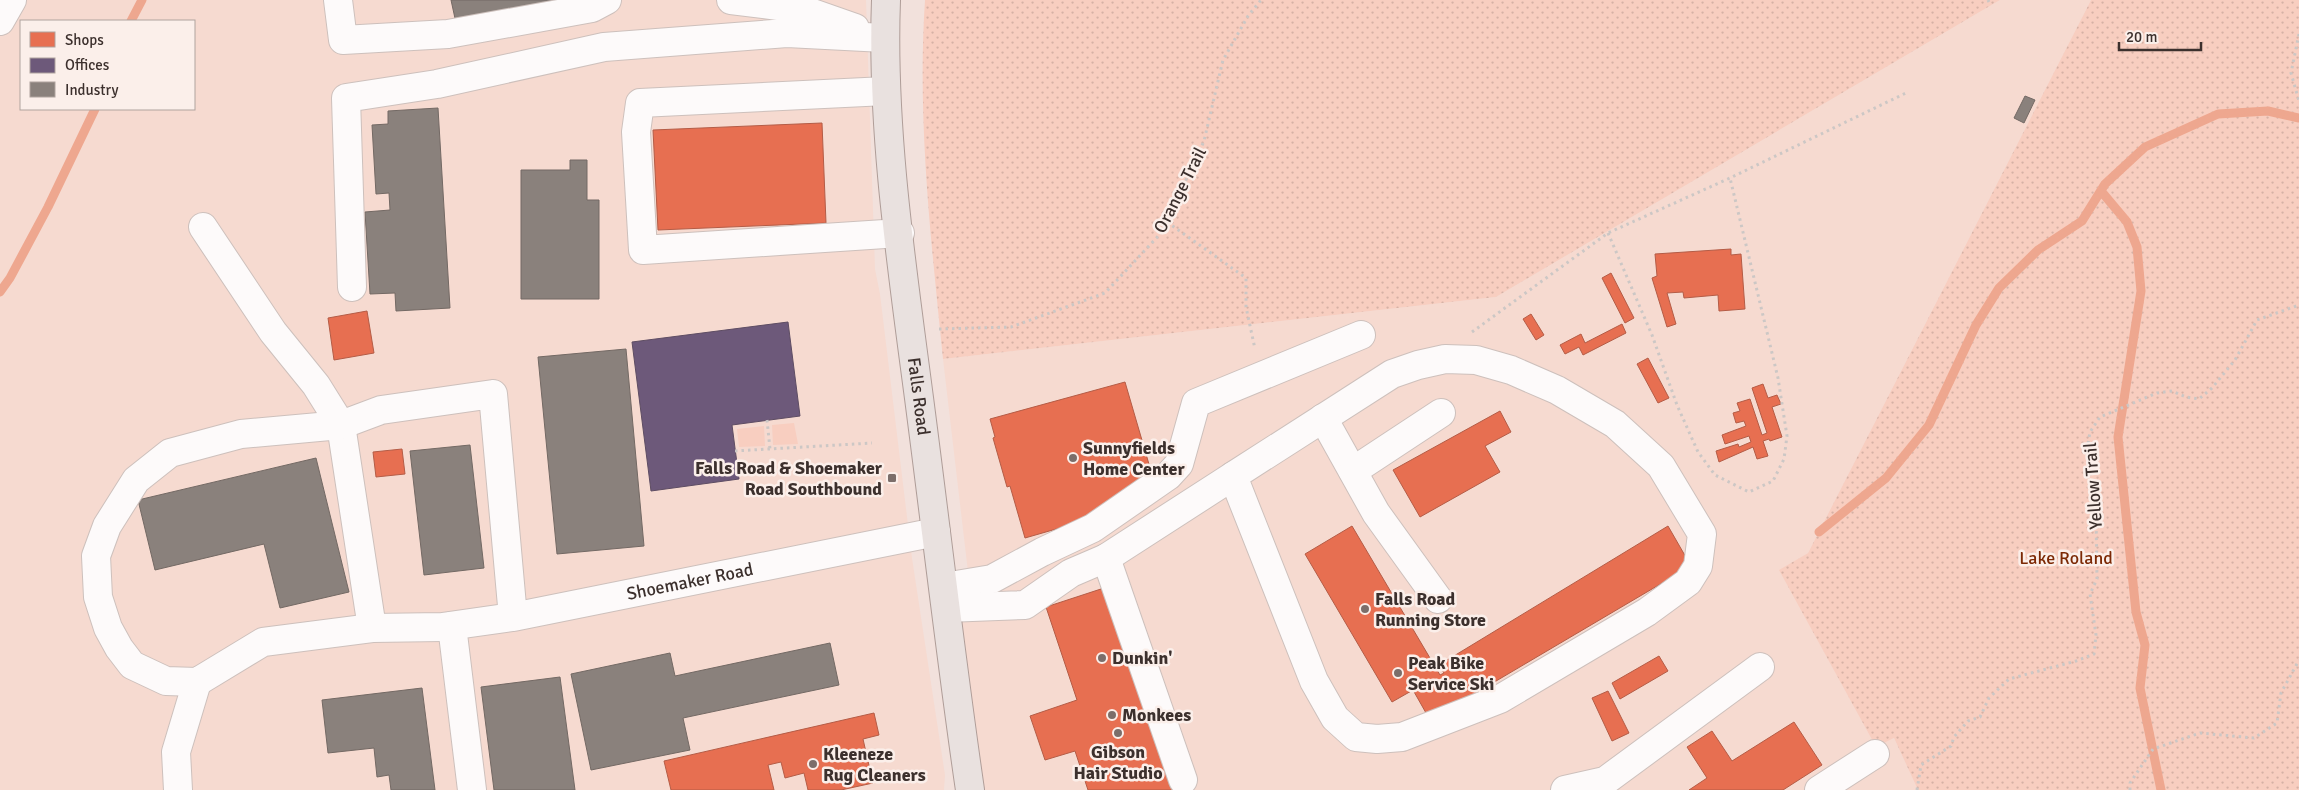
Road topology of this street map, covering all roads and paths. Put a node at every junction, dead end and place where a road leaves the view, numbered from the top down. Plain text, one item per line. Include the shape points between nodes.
1 (12, 0) edge
2 (338, 0) edge
3 (607, 0) edge
4 (732, 0) edge
5 (886, 0) edge
6 (1261, 0) edge
7 (0, 21) edge
8 (2299, 34) edge
9 (884, 38) junction
10 (886, 90) junction
11 (1908, 92) dead end
12 (2299, 101) edge
13 (1730, 178) junction
14 (1166, 222) junction
15 (203, 227) dead end
16 (900, 233) junction
17 (1608, 233) junction
18 (352, 287) dead end
19 (2299, 305) edge
20 (910, 330) junction
21 (1361, 335) dead end
22 (1445, 359) junction
23 (1262, 376) junction
24 (1441, 413) dead end
25 (1324, 418) junction
26 (767, 420) dead end
27 (341, 424) junction
28 (872, 443) dead end
29 (770, 449) junction
30 (735, 450) dead end
31 (1353, 471) junction
32 (1234, 476) junction
33 (936, 532) junction
34 (1106, 558) junction
35 (945, 597) junction
36 (1438, 599) dead end
37 (514, 617) junction
38 (447, 627) junction
39 (372, 628) junction
40 (2299, 660) edge
41 (1760, 667) dead end
42 (197, 682) junction
43 (1875, 754) dead end
44 (1183, 780) dead end
45 (1606, 785) edge
46 (178, 790) edge
47 (472, 790) edge
48 (970, 790) edge
49 (1565, 790) edge
50 (1819, 790) edge
51 (1917, 790) edge
52 (2130, 790) edge

1 - 7 street
2 - 3 street via 343,40 448,34 592,8
4 - 9 street via 801,9
5 - 9 main road, Falls Road
6 - 14 path, Orange Trail via 1248,16 1224,60 1204,141
8 - 12 path via 2291,73
9 - 10 main road, Falls Road
9 - 18 street via 787,33 604,47 437,84 346,98
10 - 16 main road, Falls Road
10 - 16 street via 640,103 636,132 643,250
11 - 13 path
13 - 17 path
13 - 17 path via 1778,378 1787,436 1784,459 1773,481 1749,492 1715,475 1698,452
14 - 20 path, Orange Trail via 1162,232 1105,293 1011,327
14 - 23 path via 1246,278 1246,307
15 - 27 street via 273,332 316,385
16 - 20 main road, Falls Road
17 - 22 path via 1470,333
19 - 51 path, Yellow Trail via 2257,320 2235,360 2199,399 2172,391 2100,417 2090,432 2087,450 2096,514 2096,578 2090,594 2096,634 2094,654 2009,679 1989,698 1980,716 1968,721 1954,737 1951,746 1921,765
20 - 33 main road, Falls Road
21 - 23 street
22 - 25 street via 1392,374
22 - 32 street via 1476,360 1511,370 1556,390 1616,424 1661,466 1702,534 1698,566 1688,582 1647,612 1500,699 1402,738 1356,737 1335,718 1314,681
23 - 35 street via 1196,403 1179,464 1168,476 1093,528 992,580
24 - 31 street
25 - 31 street
25 - 32 street
26 - 29 path
27 - 37 street via 380,410 493,394
27 - 39 street
27 - 42 street via 240,434 170,453 136,480 107,526 96,556 98,597 108,628 119,648 132,665 166,681
28 - 29 path
29 - 30 path
31 - 36 street via 1376,513
32 - 34 street
33 - 35 main road, Falls Road
33 - 37 street, Shoemaker Road
34 - 35 street via 1071,573 1025,605
34 - 44 street
35 - 48 main road, Falls Road
37 - 38 street, Shoemaker Road
38 - 39 street, Shoemaker Road
38 - 47 street
39 - 42 street, Shoemaker Road via 263,642
40 - 52 path via 2281,693 2277,723 2254,738 2200,733 2153,749 2130,783
41 - 45 street
42 - 46 street via 176,752
43 - 50 street
45 - 49 street

